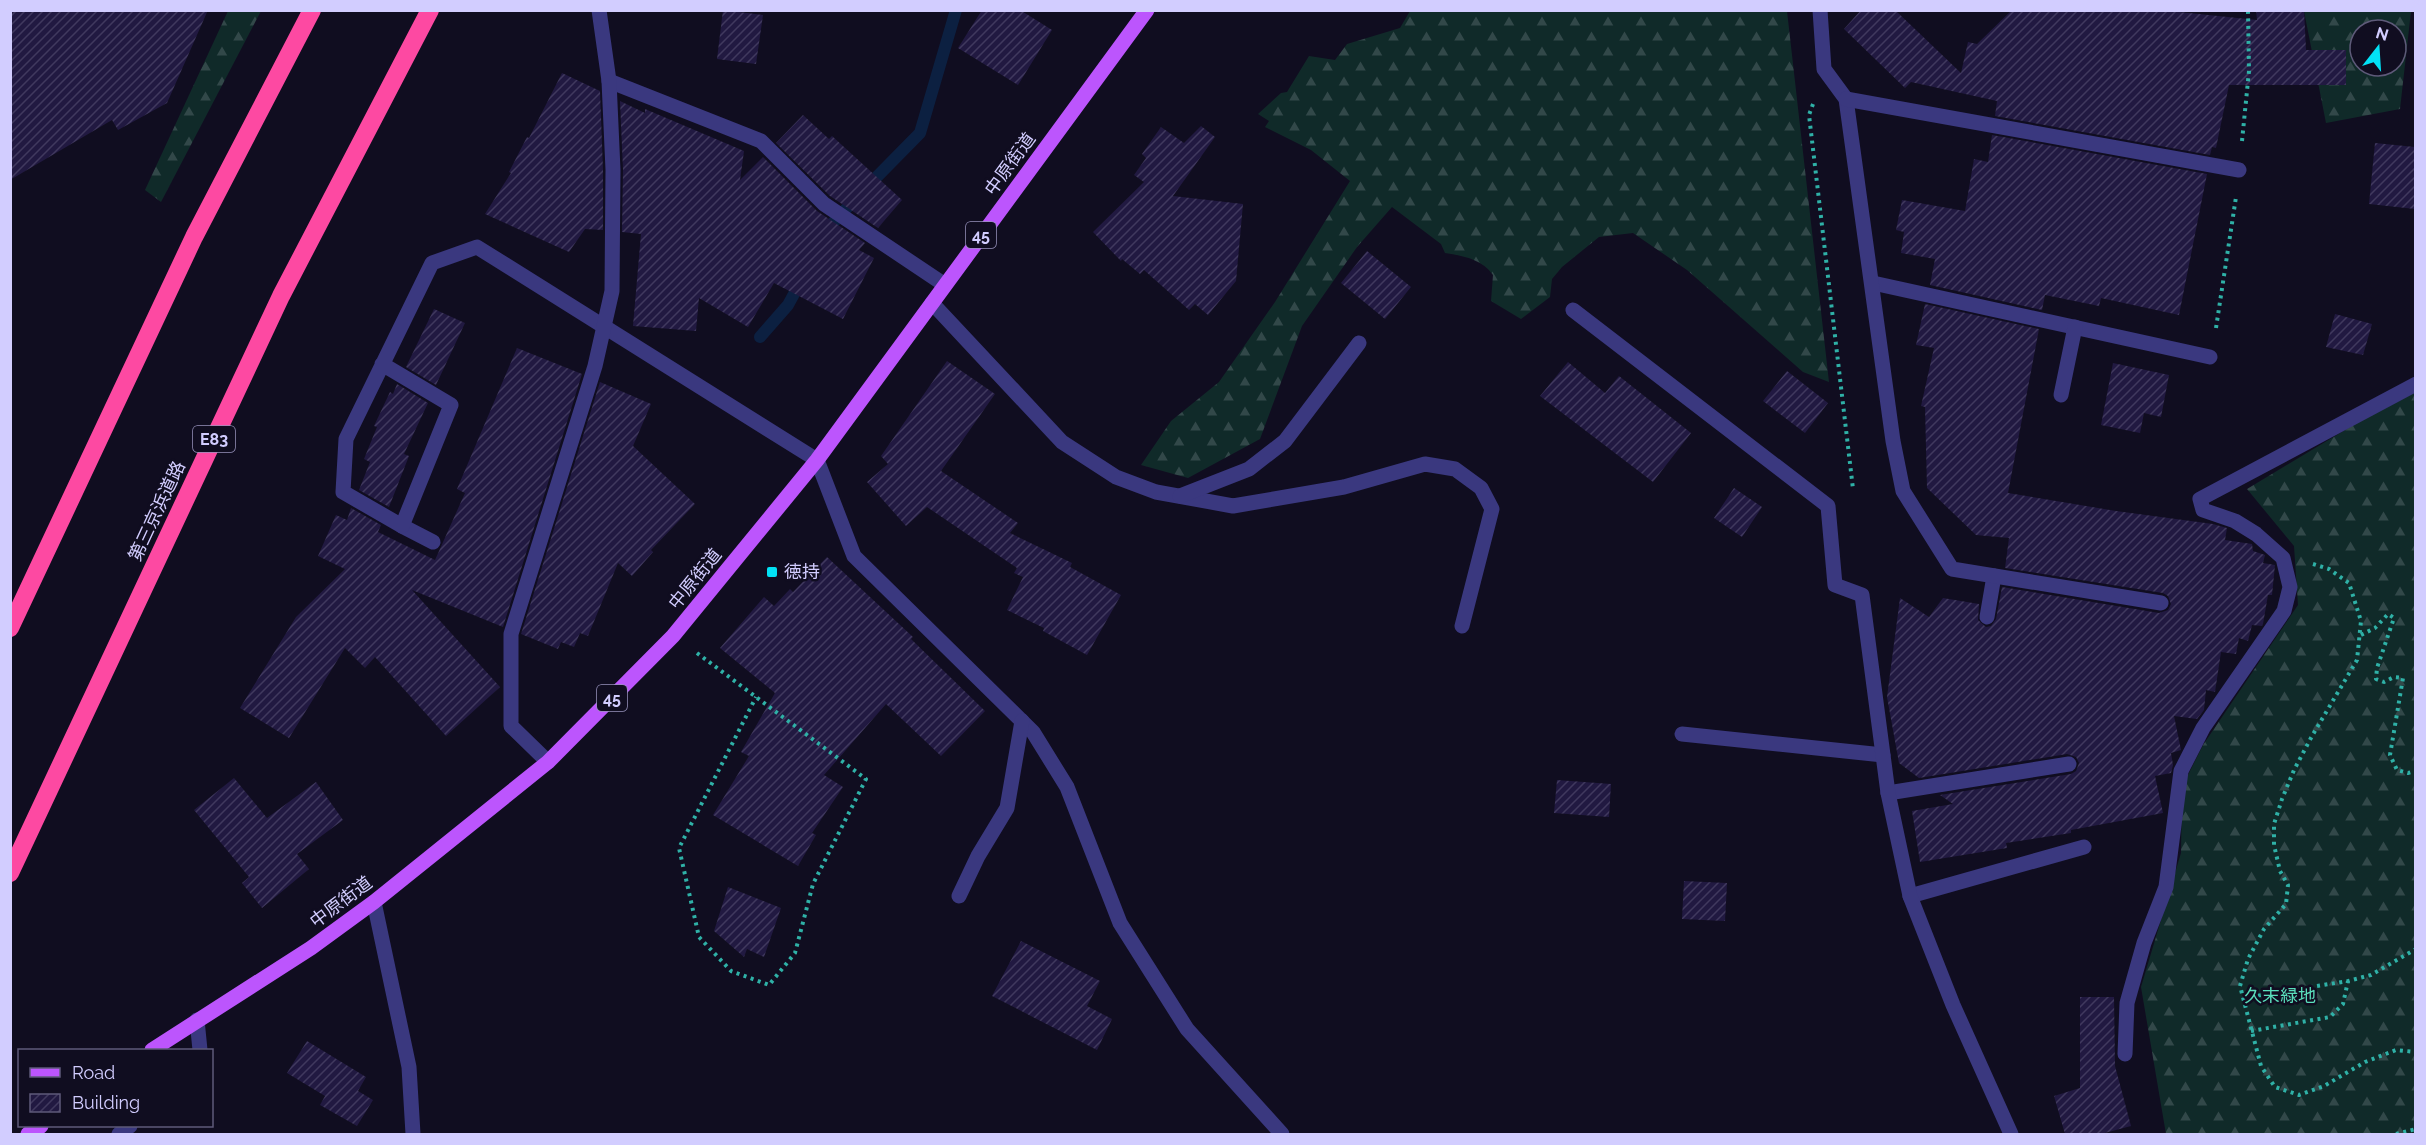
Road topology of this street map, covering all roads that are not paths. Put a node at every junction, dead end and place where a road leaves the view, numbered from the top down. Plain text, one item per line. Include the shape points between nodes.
1 (312, 10) edge
2 (429, 10) edge
3 (599, 10) edge
4 (1147, 10) edge
5 (1820, 10) edge
6 (609, 81) junction
7 (1846, 99) junction
8 (2239, 170) road end
9 (1873, 283) junction
10 (945, 285) junction
11 (932, 303) junction
12 (1574, 310) dead end
13 (605, 326) junction
14 (2075, 327) junction
15 (1359, 343) dead end
16 (2210, 357) dead end
17 (382, 364) junction
18 (2415, 384) edge
19 (2061, 395) dead end
20 (817, 460) junction
21 (1180, 496) junction
22 (402, 526) junction
23 (433, 542) dead end
24 (1994, 576) junction
25 (2161, 603) dead end
26 (1987, 616) dead end
27 (1462, 626) dead end
28 (10, 628) edge
29 (1022, 721) junction
30 (1682, 734) dead end
31 (1883, 755) junction
32 (548, 762) junction
33 (2069, 764) dead end
34 (1888, 793) junction
35 (2084, 847) dead end
36 (10, 873) edge
37 (959, 896) dead end
38 (1910, 896) junction
39 (374, 902) junction
40 (197, 1020) junction
41 (154, 1049) edge
42 (200, 1049) edge
43 (2125, 1054) dead end
44 (413, 1134) edge
45 (1282, 1134) edge
46 (2011, 1134) edge

1 - 28 highway via 194,237
2 - 36 highway, 第三京浜道路 / E83 via 281,296
3 - 6 street
4 - 10 main road, 中原街道 / 45
5 - 7 street via 1824,69
6 - 10 street via 761,141 824,204
6 - 13 street via 612,291
7 - 8 street
7 - 9 street
9 - 14 street
9 - 24 street via 1903,490 1952,569
10 - 11 main road, 中原街道 / 45
11 - 20 main road, 中原街道 / 45
11 - 21 street via 1062,442 1116,477
12 - 31 street via 1828,506 1835,585 1862,595
13 - 17 street via 477,247 432,263
13 - 20 street
13 - 32 street via 510,634 512,726
14 - 16 street
14 - 19 street
15 - 21 street via 1285,441 1249,469
17 - 22 street via 346,439 342,492
17 - 22 street via 451,405
18 - 43 street via 2200,499 2204,510 2235,521 2283,558 2290,587 2284,611 2203,728 2181,771 2166,887 2127,1003
20 - 29 street via 854,556
20 - 32 main road, 中原街道 / 45 via 673,636
21 - 27 street via 1233,506 1344,487 1425,464 1455,469 1481,489 1492,509
22 - 23 street
24 - 25 street
24 - 26 street
29 - 37 street via 1007,808
29 - 45 street via 1067,787 1120,923 1187,1029
30 - 31 street
31 - 34 street
32 - 39 main road, 中原街道 / 45
33 - 34 street
34 - 38 street
35 - 38 street
38 - 46 street
39 - 40 main road, 中原街道 / 45
39 - 44 street via 409,1067
40 - 41 main road, 中原街道 / 45
40 - 42 street

